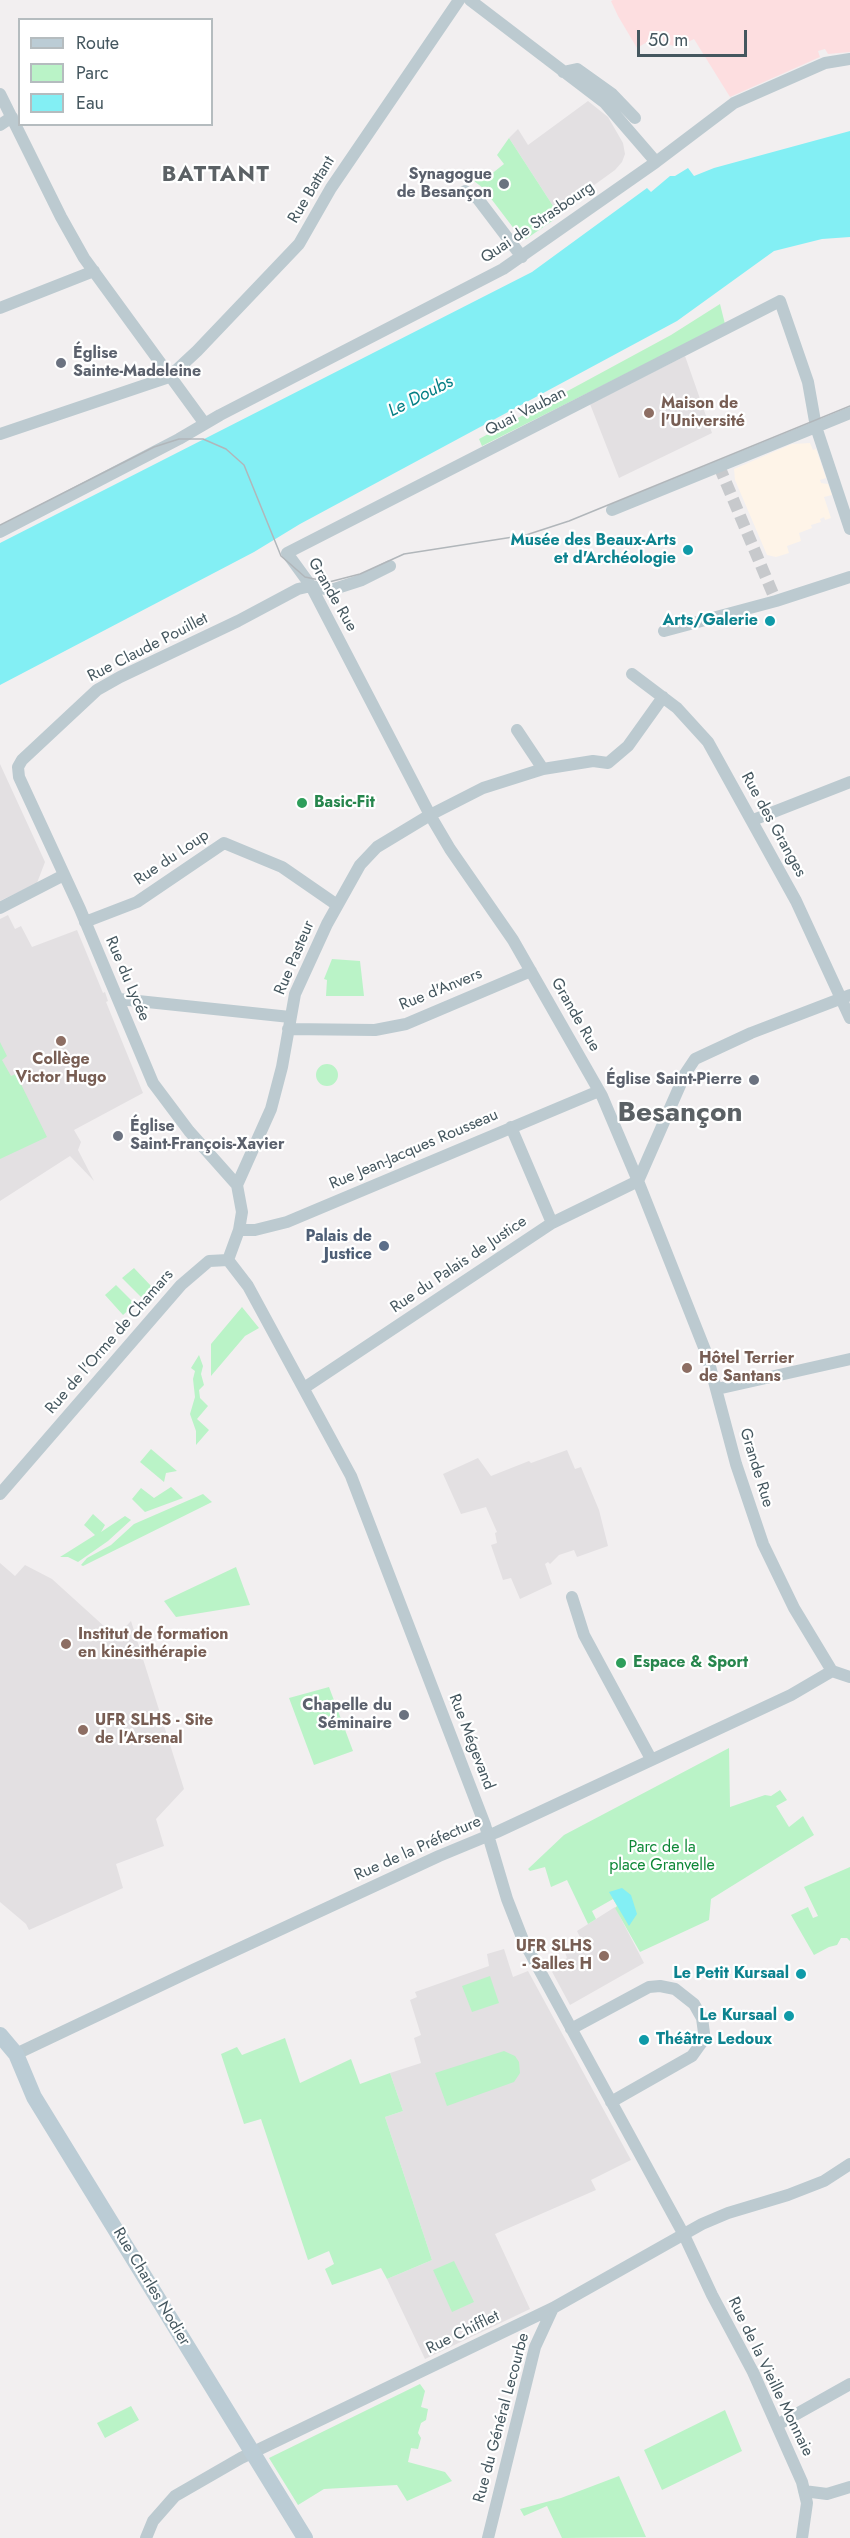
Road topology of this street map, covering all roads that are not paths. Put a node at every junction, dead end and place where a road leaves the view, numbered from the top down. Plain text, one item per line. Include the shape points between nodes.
1 (459, 0) edge
2 (470, 0) edge
3 (850, 59) edge
4 (563, 72) junction
5 (0, 94) edge
6 (12, 117) junction
7 (635, 118) dead end
8 (0, 125) edge
9 (656, 162) junction
10 (465, 191) dead end
11 (522, 256) junction
12 (94, 271) junction
13 (0, 308) edge
14 (169, 377) junction
15 (850, 413) edge
16 (205, 424) junction
17 (816, 427) junction
18 (0, 434) edge
19 (612, 510) dead end
20 (850, 529) edge
21 (0, 532) edge
22 (287, 553) joint
23 (390, 566) dead end
24 (850, 577) edge
25 (311, 586) junction
26 (664, 631) dead end
27 (632, 674) dead end
28 (663, 697) junction
29 (518, 730) dead end
30 (18, 767) joint
31 (543, 769) junction
32 (850, 782) edge
33 (430, 815) junction
34 (753, 820) junction
35 (64, 875) junction
36 (337, 905) junction
37 (0, 908) edge
38 (85, 922) junction
39 (531, 971) junction
40 (845, 997) edge
41 (119, 999) junction
42 (850, 1018) edge
43 (289, 1023) junction
44 (599, 1091) junction
45 (511, 1127) junction
46 (638, 1180) junction
47 (237, 1185) junction
48 (552, 1223) junction
49 (239, 1230) junction
50 (228, 1260) junction
51 (850, 1359) edge
52 (304, 1388) junction
53 (717, 1389) junction
54 (0, 1494) edge
55 (573, 1597) dead end
56 (831, 1671) junction
57 (850, 1677) edge
58 (651, 1759) junction
59 (488, 1835) junction
60 (571, 2029) junction
61 (0, 2035) edge
62 (16, 2054) junction
63 (611, 2102) junction
64 (850, 2164) edge
65 (684, 2235) junction
66 (553, 2308) junction
67 (517, 2325) junction
68 (535, 2347) junction
69 (850, 2384) edge
70 (777, 2425) junction
71 (253, 2454) junction
72 (850, 2487) edge
73 (804, 2491) junction
74 (146, 2538) edge
75 (305, 2538) edge
76 (488, 2538) edge
77 (802, 2538) edge

1 - 14 street, Rue Battant via 331,188 298,244
2 - 4 street
3 - 9 street, Quai de Strasbourg via 825,63 734,103
4 - 7 street via 577,69 612,94
4 - 9 street via 605,103
5 - 6 street
6 - 8 street
6 - 12 street via 61,217
9 - 11 street, Quai de Strasbourg
10 - 11 street via 478,199
11 - 16 street, Quai de Strasbourg
12 - 13 street
12 - 14 street
14 - 16 street
14 - 18 street
15 - 17 street
16 - 21 street, Quai de Strasbourg
17 - 19 street
17 - 20 street
17 - 22 street, Quai Vauban via 808,382 780,301
22 - 25 street, Grande Rue
23 - 25 street via 331,590
24 - 26 street
25 - 30 street, Rue Claude Pouillet via 97,690
25 - 33 street, Grande Rue
27 - 28 street, Rue des Granges
28 - 31 street, Rue Pasteur via 628,746 608,763 593,761
28 - 34 street, Rue des Granges via 708,742
29 - 31 street
30 - 35 street, Rue du Lycée
31 - 33 street, Rue Pasteur via 483,788
32 - 34 street
33 - 36 street, Rue Pasteur via 377,847 359,867
33 - 39 street, Grande Rue
34 - 40 street, Rue des Granges
35 - 37 street
35 - 38 street, Rue du Lycée
36 - 38 street, Rue du Loup via 282,867 224,843 137,902
36 - 43 street, Rue Pasteur via 295,994
38 - 41 street, Rue du Lycée
39 - 43 street, Rue d'Anvers via 406,1024 375,1030
39 - 44 street, Grande Rue
40 - 42 street, Rue des Granges
40 - 46 street via 695,1059
41 - 43 street, Rue d'Anvers
41 - 47 street, Rue du Lycée via 153,1083
43 - 47 street, Rue Pasteur via 271,1109
44 - 45 street, Rue Jean-Jacques Rousseau
44 - 46 street, Grande Rue
45 - 48 street
45 - 49 street, Rue Jean-Jacques Rousseau via 287,1222
46 - 48 street, Rue du Palais de Justice
46 - 53 street, Grande Rue
47 - 49 street via 242,1212
48 - 52 street, Rue du Palais de Justice
49 - 50 street
50 - 52 street, Rue Mégevand via 248,1286
50 - 54 street, Rue de l'Orme de Chamars via 209,1261 181,1285
51 - 53 street
52 - 59 street, Rue Mégevand via 351,1476
53 - 56 street, Grande Rue via 736,1464 763,1544
55 - 58 street via 584,1635
56 - 57 street
56 - 58 street, Rue de la Préfecture via 791,1695
58 - 59 street, Rue de la Préfecture
59 - 60 street, Rue Mégevand via 523,1940
59 - 62 street, Rue de la Préfecture
60 - 63 street, Rue Mégevand
60 - 63 street via 649,1987 660,1986 675,1989 694,2004 702,2018 702,2042 692,2056
61 - 62 main road, Rue Charles Nodier
62 - 71 main road, Rue Charles Nodier via 34,2097
63 - 65 street, Rue Mégevand
64 - 65 street, Rue Chifflet via 824,2181 728,2213
65 - 66 street, Rue Chifflet
65 - 70 street, Rue de la Vieille Monnaie
66 - 67 street, Rue Chifflet
66 - 68 street, Rue du Général Lecourbe
67 - 68 street via 529,2330
67 - 71 street, Rue Chifflet
68 - 76 street, Rue du Général Lecourbe
69 - 70 street
70 - 73 street, Rue de la Vieille Monnaie
71 - 74 street, Rue Chifflet via 175,2496 153,2521
71 - 75 main road, Rue Charles Nodier
72 - 73 street via 827,2494
73 - 77 street, Rue de la Vieille Monnaie via 807,2503

